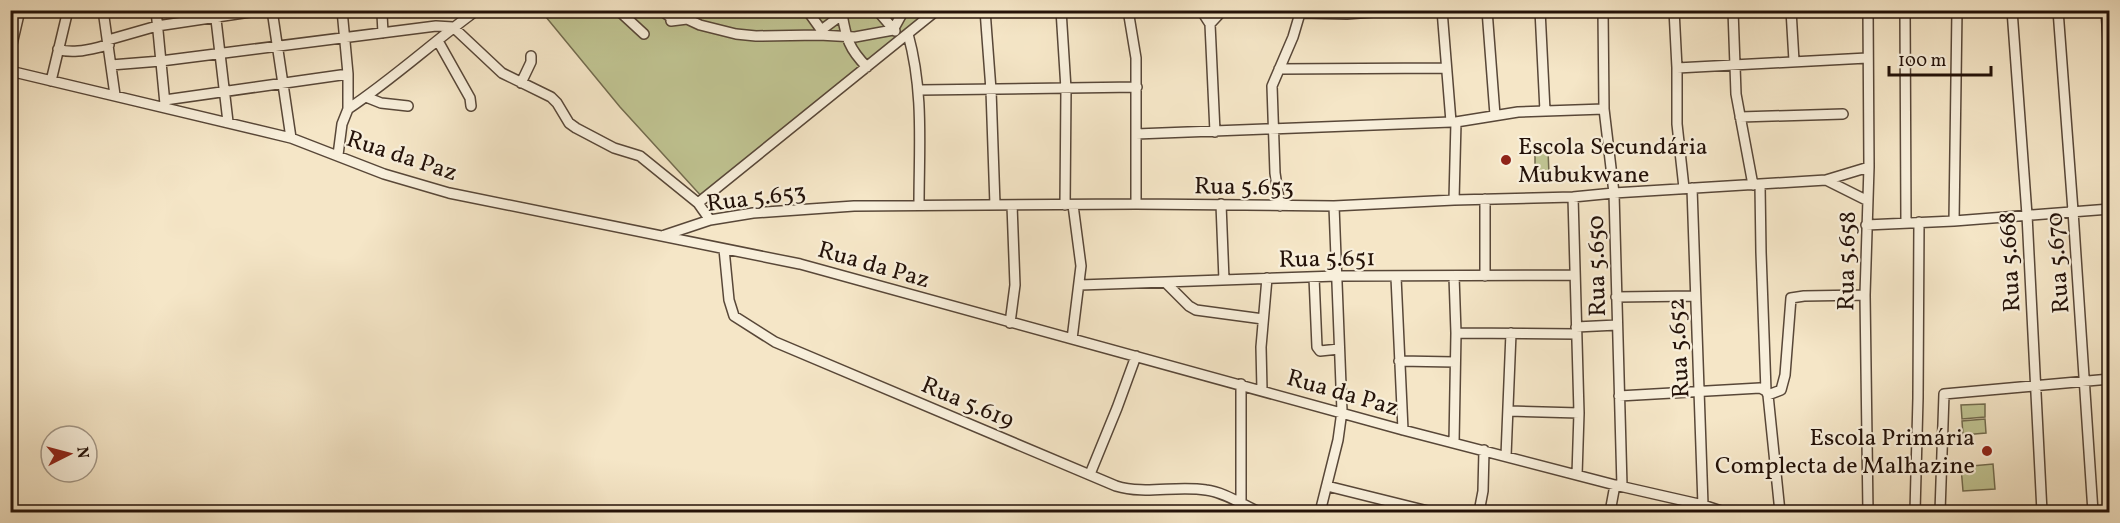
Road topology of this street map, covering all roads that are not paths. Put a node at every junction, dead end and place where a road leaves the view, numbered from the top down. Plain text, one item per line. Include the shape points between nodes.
1 (20, 10) edge
2 (68, 10) edge
3 (103, 10) edge
4 (156, 10) edge
5 (264, 10) edge
6 (272, 10) edge
7 (342, 10) edge
8 (386, 10) edge
9 (477, 10) edge
10 (618, 10) edge
11 (661, 10) edge
12 (807, 10) edge
13 (877, 10) edge
14 (904, 10) edge
15 (937, 10) edge
16 (985, 10) edge
17 (1061, 10) edge
18 (1128, 10) edge
19 (1201, 10) edge
20 (1223, 10) edge
21 (1399, 10) edge
22 (1442, 10) edge
23 (1487, 10) edge
24 (1540, 10) edge
25 (1603, 10) edge
26 (1674, 10) edge
27 (1733, 10) edge
28 (1791, 10) edge
29 (1868, 10) edge
30 (1905, 10) edge
31 (1957, 10) edge
32 (2012, 10) edge
33 (2058, 10) edge
34 (2106, 10) edge
35 (845, 12) edge
36 (1300, 12) edge
37 (216, 14) edge
38 (673, 17) edge
39 (1210, 24) junction
40 (157, 26) junction
41 (453, 27) junction
42 (893, 30) junction
43 (384, 33) junction
44 (821, 33) junction
45 (644, 34) dead end
46 (845, 36) junction
47 (906, 36) junction
48 (345, 37) junction
49 (438, 41) junction
50 (108, 42) junction
51 (276, 45) junction
52 (58, 49) junction
53 (219, 52) junction
54 (10, 53) edge
55 (531, 56) dead end
56 (1867, 58) junction
57 (160, 61) junction
58 (1794, 61) junction
59 (1736, 64) junction
60 (111, 65) junction
61 (2109, 66) edge
62 (867, 67) junction
63 (1446, 68) junction
64 (1677, 68) junction
65 (1279, 69) junction
66 (10, 71) edge
67 (348, 74) junction
68 (51, 81) junction
69 (282, 82) junction
70 (521, 83) junction
71 (1137, 87) junction
72 (1066, 89) junction
73 (920, 90) junction
74 (991, 90) junction
75 (225, 91) junction
76 (115, 96) junction
77 (366, 98) junction
78 (165, 104) junction
79 (408, 106) dead end
80 (471, 106) dead end
81 (348, 109) junction
82 (1604, 109) junction
83 (1545, 111) junction
84 (1843, 114) dead end
85 (1495, 115) junction
86 (1740, 117) junction
87 (228, 122) junction
88 (1453, 122) junction
89 (1274, 128) junction
90 (1215, 132) junction
91 (1136, 134) junction
92 (291, 138) junction
93 (338, 154) junction
94 (1869, 167) junction
95 (1826, 180) junction
96 (1756, 185) junction
97 (1688, 188) junction
98 (1614, 192) junction
99 (1573, 197) junction
100 (1485, 199) junction
101 (1454, 200) junction
102 (1866, 200) junction
103 (698, 203) junction
104 (1136, 204) junction
105 (1221, 204) junction
106 (919, 205) junction
107 (995, 205) junction
108 (1012, 205) junction
109 (1069, 205) junction
110 (1280, 206) junction
111 (1334, 206) junction
112 (2109, 209) edge
113 (2073, 212) junction
114 (2027, 215) junction
115 (710, 220) junction
116 (1954, 221) junction
117 (1919, 222) junction
118 (1906, 223) junction
119 (1866, 225) junction
120 (664, 236) junction
121 (724, 249) junction
122 (1574, 275) junction
123 (1337, 276) junction
124 (1454, 276) junction
125 (1485, 276) junction
126 (1314, 277) junction
127 (1267, 278) junction
128 (1396, 278) junction
129 (1224, 280) junction
130 (1166, 283) junction
131 (1080, 285) junction
132 (1864, 295) junction
133 (1695, 296) junction
134 (1616, 297) junction
135 (1263, 319) junction
136 (1010, 323) junction
137 (1617, 325) junction
138 (1576, 331) junction
139 (1456, 333) junction
140 (1511, 333) junction
141 (1072, 339) junction
142 (1340, 349) junction
143 (1136, 356) junction
144 (1399, 361) junction
145 (1455, 362) junction
146 (2109, 379) edge
147 (2084, 380) junction
148 (1241, 384) junction
149 (2034, 386) junction
150 (1262, 390) junction
151 (1765, 391) junction
152 (1700, 393) junction
153 (1619, 396) junction
154 (1342, 411) junction
155 (1509, 411) junction
156 (1579, 413) junction
157 (1403, 430) junction
158 (1454, 443) junction
159 (1484, 450) junction
160 (1506, 456) junction
161 (1090, 474) junction
162 (1577, 475) junction
163 (1618, 485) junction
164 (1328, 486) junction
165 (1241, 504) junction
166 (1703, 505) junction
167 (1259, 513) edge
168 (1320, 513) edge
169 (1431, 513) edge
170 (1479, 513) edge
171 (1610, 513) edge
172 (1724, 513) edge
173 (1780, 513) edge
174 (1868, 513) edge
175 (1915, 513) edge
176 (1940, 513) edge
177 (2042, 513) edge
178 (2092, 513) edge

1 - 54 street
2 - 52 street
3 - 50 street
4 - 40 street
5 - 37 street
6 - 51 street
7 - 48 street
8 - 43 street via 382,14
9 - 41 street
10 - 45 street
11 - 38 street
12 - 44 street
13 - 42 street
14 - 42 street
15 - 47 street
16 - 74 street
17 - 72 street
18 - 71 street
19 - 39 street
20 - 39 street
21 - 36 street
22 - 63 street
23 - 85 street
24 - 83 street
25 - 82 street, Rua 5.650
26 - 64 street, Rua 5.652
27 - 59 street
28 - 58 street
29 - 56 street, Rua 5.658
30 - 118 street
31 - 116 street
32 - 114 street, Rua 5.668
33 - 113 street, Rua 5.670
34 - 61 street
35 - 44 street
35 - 46 street
36 - 65 street
37 - 40 street
37 - 53 street
38 - 44 street via 736,34
39 - 90 street
40 - 50 street
40 - 57 street
41 - 43 street
41 - 49 street
41 - 70 street via 502,73
42 - 46 street
42 - 47 street
43 - 48 street
44 - 46 street
46 - 62 street
47 - 62 street
47 - 73 street
48 - 51 street
48 - 67 street
49 - 77 street
49 - 80 street
50 - 52 street via 82,50
50 - 60 street
51 - 53 street
51 - 69 street
52 - 68 street
53 - 57 street
53 - 75 street
55 - 70 street
56 - 58 street
56 - 94 street, Rua 5.658
57 - 60 street
57 - 78 street
58 - 59 street
59 - 64 street
59 - 86 street
60 - 76 street
62 - 103 street
63 - 65 street
63 - 88 street
64 - 97 street, Rua 5.652 via 1677,124
65 - 89 street via 1272,86
66 - 68 street, Rua da Paz
67 - 69 street
67 - 81 street
68 - 76 street, Rua da Paz
69 - 75 street
69 - 92 street
70 - 103 street via 551,97 576,128 614,148 640,156
71 - 72 street
71 - 91 street
72 - 74 street
72 - 109 street
73 - 74 street
73 - 106 street
74 - 107 street
75 - 78 street
75 - 87 street
76 - 78 street, Rua da Paz
77 - 79 street via 381,104
77 - 81 street
78 - 87 street, Rua da Paz
81 - 93 street
82 - 83 street
82 - 98 street, Rua 5.650
83 - 85 street
84 - 86 street
85 - 88 street
86 - 96 street
87 - 92 street, Rua da Paz
88 - 89 street
88 - 101 street
89 - 90 street
89 - 110 street
90 - 91 street
91 - 104 street
92 - 93 street, Rua da Paz
93 - 120 street, Rua da Paz via 384,174 448,193
94 - 95 street, Rua 5.653
94 - 102 street, Rua 5.658
95 - 96 street, Rua 5.653
95 - 102 street
96 - 97 street, Rua 5.653
96 - 151 street
97 - 98 street, Rua 5.653
97 - 133 street, Rua 5.652
98 - 99 street, Rua 5.653
98 - 134 street, Rua 5.650
99 - 100 street, Rua 5.653
99 - 122 street
100 - 101 street, Rua 5.653
100 - 125 street
101 - 111 street, Rua 5.653
102 - 119 street, Rua 5.658
103 - 115 street
104 - 105 street, Rua 5.653
104 - 109 street, Rua 5.653
105 - 110 street, Rua 5.653
105 - 129 street
106 - 107 street, Rua 5.653
106 - 115 street, Rua 5.653 via 753,213
107 - 108 street, Rua 5.653
108 - 109 street, Rua 5.653
108 - 136 street via 1015,285
109 - 131 street via 1081,266
110 - 111 street, Rua 5.653
111 - 123 street
112 - 113 street
113 - 114 street
113 - 147 street, Rua 5.670
114 - 116 street
114 - 149 street, Rua 5.668
115 - 120 street, Rua 5.653
116 - 117 street
117 - 118 street
117 - 175 street
118 - 119 street
119 - 132 street, Rua 5.658
120 - 121 street, Rua da Paz
121 - 136 street, Rua da Paz via 800,264
121 - 161 street, Rua 5.619 via 729,300 735,316 775,342
122 - 125 street, Rua 5.651
122 - 138 street
123 - 126 street, Rua 5.651
123 - 128 street, Rua 5.651
123 - 142 street
124 - 125 street, Rua 5.651
124 - 128 street, Rua 5.651
124 - 139 street
126 - 127 street, Rua 5.651
126 - 142 street via 1317,347 1320,351
127 - 129 street, Rua 5.651
127 - 135 street
128 - 144 street
129 - 130 street, Rua 5.651
130 - 131 street, Rua 5.651
130 - 135 street via 1196,310
131 - 141 street
132 - 151 street via 1791,298 1781,390
132 - 174 street, Rua 5.658
133 - 134 street
133 - 152 street, Rua 5.652
134 - 137 street, Rua 5.650
135 - 150 street
136 - 141 street, Rua da Paz
137 - 138 street
137 - 153 street, Rua 5.650
138 - 140 street
138 - 156 street
139 - 140 street
139 - 145 street
140 - 155 street
141 - 143 street, Rua da Paz
142 - 154 street
143 - 148 street, Rua da Paz
143 - 161 street
144 - 145 street
144 - 157 street
145 - 158 street
146 - 147 street
147 - 149 street
147 - 178 street, Rua 5.670
148 - 150 street, Rua da Paz
148 - 165 street
149 - 176 street via 1946,393 1943,397
149 - 177 street, Rua 5.668
150 - 154 street, Rua da Paz
151 - 152 street
151 - 173 street
152 - 153 street
152 - 166 street, Rua 5.652
153 - 163 street, Rua 5.650
154 - 157 street, Rua da Paz
154 - 164 street
155 - 156 street
155 - 160 street
156 - 162 street
157 - 158 street, Rua da Paz
158 - 159 street, Rua da Paz
159 - 160 street, Rua da Paz
159 - 170 street
160 - 162 street, Rua da Paz
161 - 165 street, Rua 5.619 via 1130,490 1209,490
162 - 163 street, Rua da Paz
163 - 166 street, Rua da Paz
163 - 171 street, Rua 5.650
164 - 168 street
164 - 169 street
165 - 167 street, Rua 5.619
166 - 172 street, Rua da Paz

